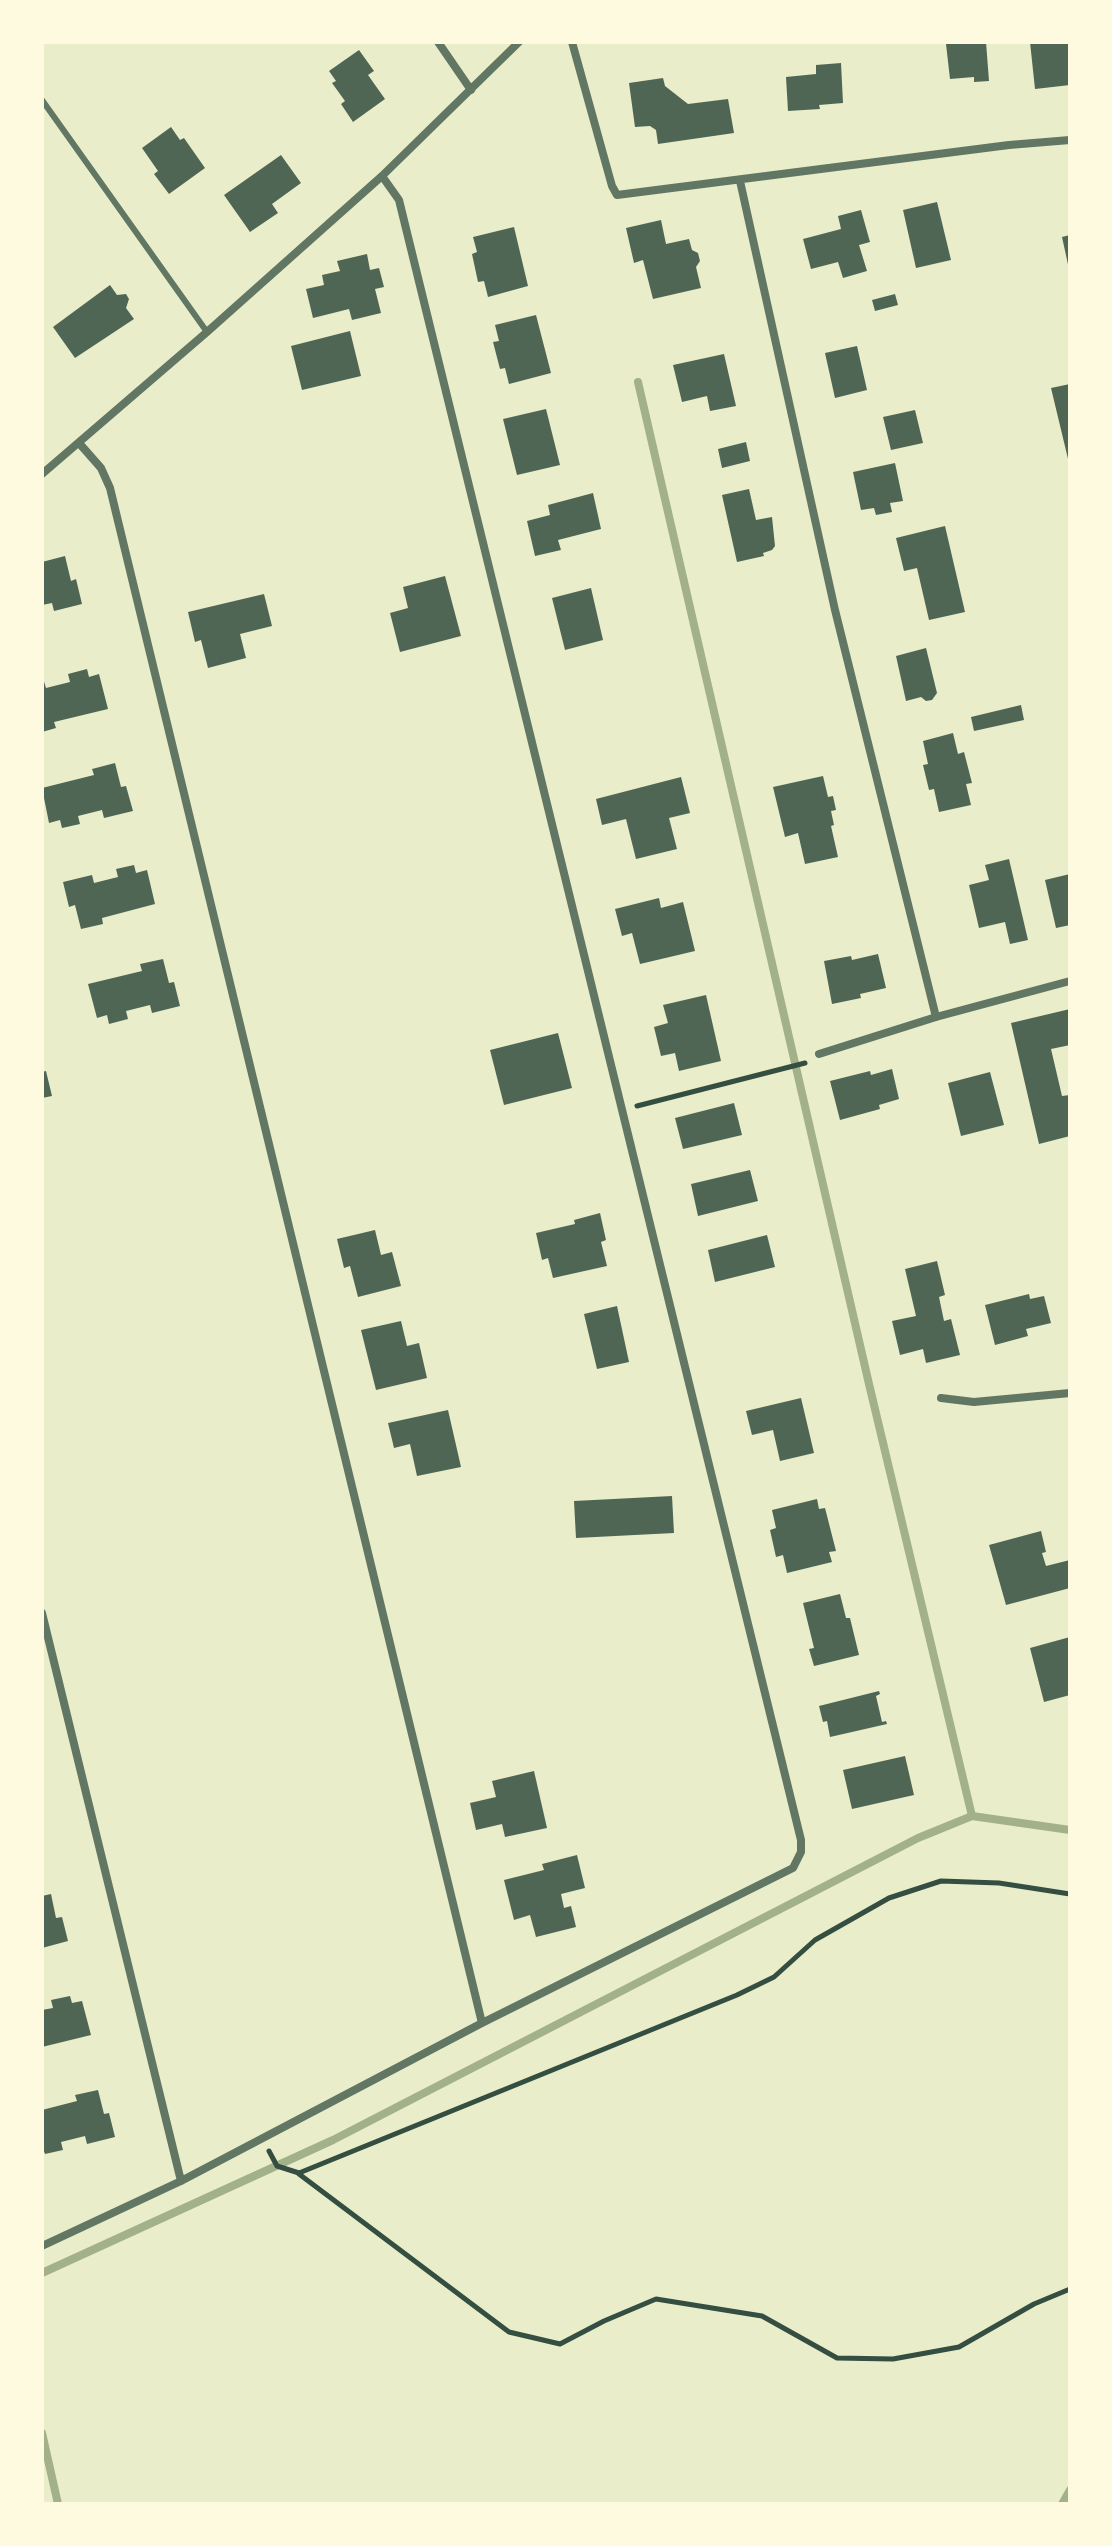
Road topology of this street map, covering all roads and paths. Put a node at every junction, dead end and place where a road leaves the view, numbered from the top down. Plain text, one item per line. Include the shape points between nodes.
1 (438, 42) edge
2 (519, 42) edge
3 (572, 42) edge
4 (471, 90) junction
5 (42, 100) edge
6 (1070, 140) edge
7 (382, 176) junction
8 (740, 181) junction
9 (207, 332) junction
10 (79, 443) junction
11 (42, 474) edge
12 (1070, 981) edge
13 (936, 1017) junction
14 (819, 1054) dead end
15 (804, 1063) dead end
16 (620, 1110) junction
17 (1070, 1393) edge
18 (941, 1398) dead end
19 (42, 1613) edge
20 (1070, 1894) edge
21 (482, 2023) junction
22 (271, 2157) dead end
23 (299, 2173) junction
24 (181, 2181) junction
25 (42, 2246) edge
26 (1070, 2289) edge

1 - 4 street
2 - 4 street
3 - 8 street via 617,195
4 - 7 street
5 - 9 lane
6 - 8 street
7 - 9 street
7 - 16 street via 399,200
8 - 13 street via 835,610
9 - 10 street
10 - 11 street
10 - 21 street via 110,488
12 - 13 street
13 - 14 street
15 - 16 path
16 - 21 street via 801,1852 793,1868
17 - 18 street via 974,1402
19 - 24 street
20 - 23 path via 941,1881 889,1898 815,1940 774,1977 737,1995
21 - 24 street
22 - 23 path via 277,2166
23 - 26 path via 509,2332 560,2344 656,2299 762,2316 837,2358 893,2359 959,2347
24 - 25 street

